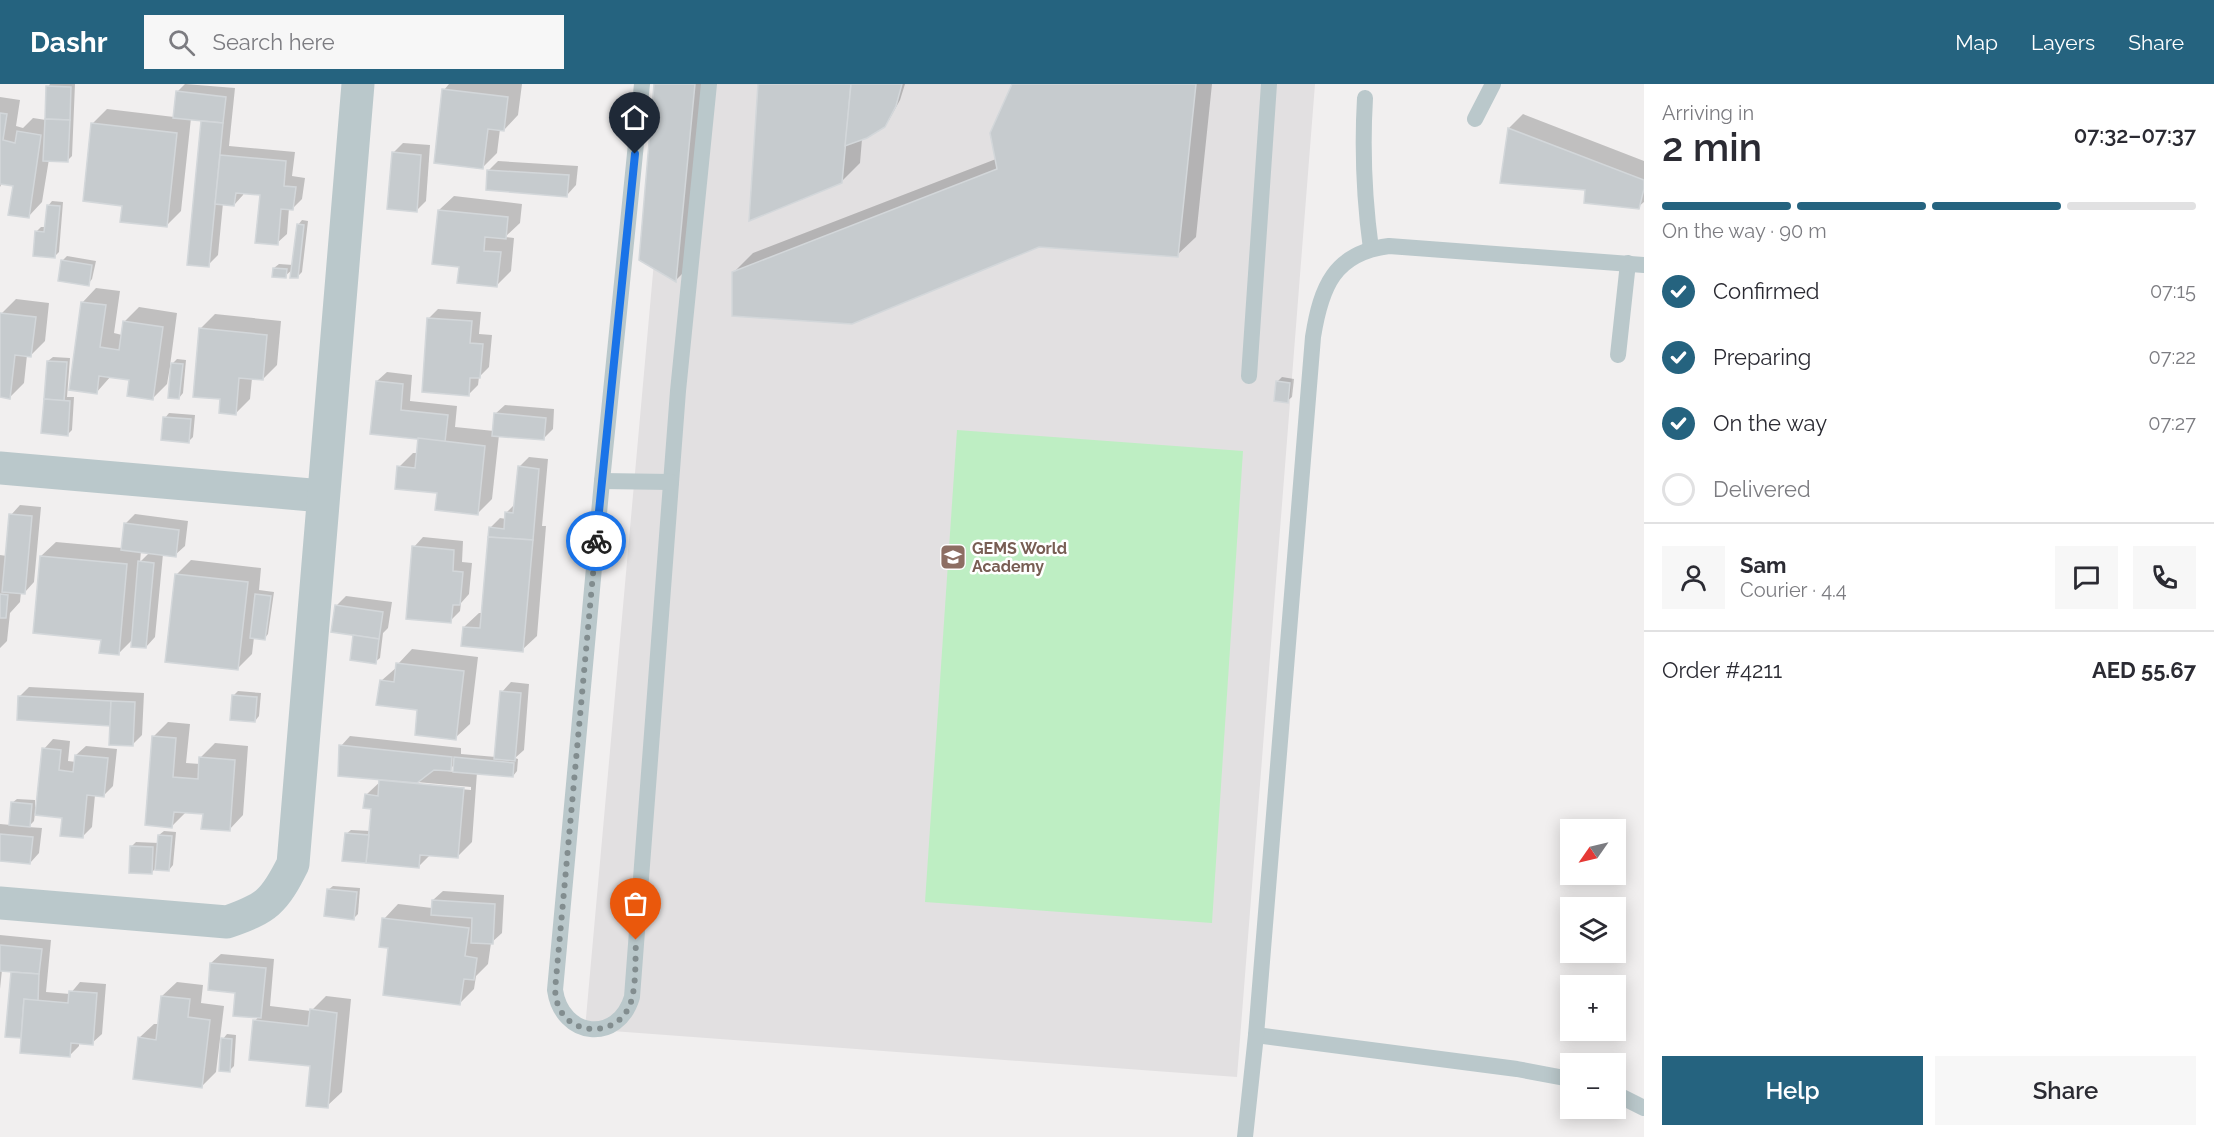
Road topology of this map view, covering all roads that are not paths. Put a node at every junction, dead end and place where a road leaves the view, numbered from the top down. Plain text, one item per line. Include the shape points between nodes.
1 (358, 84) edge
2 (642, 84) edge
3 (710, 84) edge
4 (1269, 84) edge
5 (1493, 84) edge
6 (1365, 98) dead end
7 (1475, 119) dead end
8 (1371, 249) junction
9 (1636, 264) edge
10 (1618, 356) dead end
11 (1249, 376) dead end
12 (0, 468) edge
13 (602, 481) junction
14 (670, 482) junction
15 (323, 496) junction
16 (0, 903) edge
17 (1256, 1035) junction
18 (1560, 1077) edge
19 (1626, 1099) edge
20 (1644, 1108) edge
21 (1245, 1137) edge

1 - 15 street
2 - 13 lane
3 - 14 lane
4 - 11 lane
5 - 7 lane
6 - 8 lane via 1363,173
8 - 9 lane via 1398,246
8 - 17 lane via 1349,259 1332,276 1318,306 1313,337
9 - 10 lane
12 - 15 street
13 - 14 lane
13 - 14 lane via 555,990 557,1002 570,1021 591,1029 603,1029 622,1018 632,997
15 - 16 street via 297,832 293,864 279,891 256,911 227,922
17 - 18 lane
17 - 21 lane
19 - 20 lane

